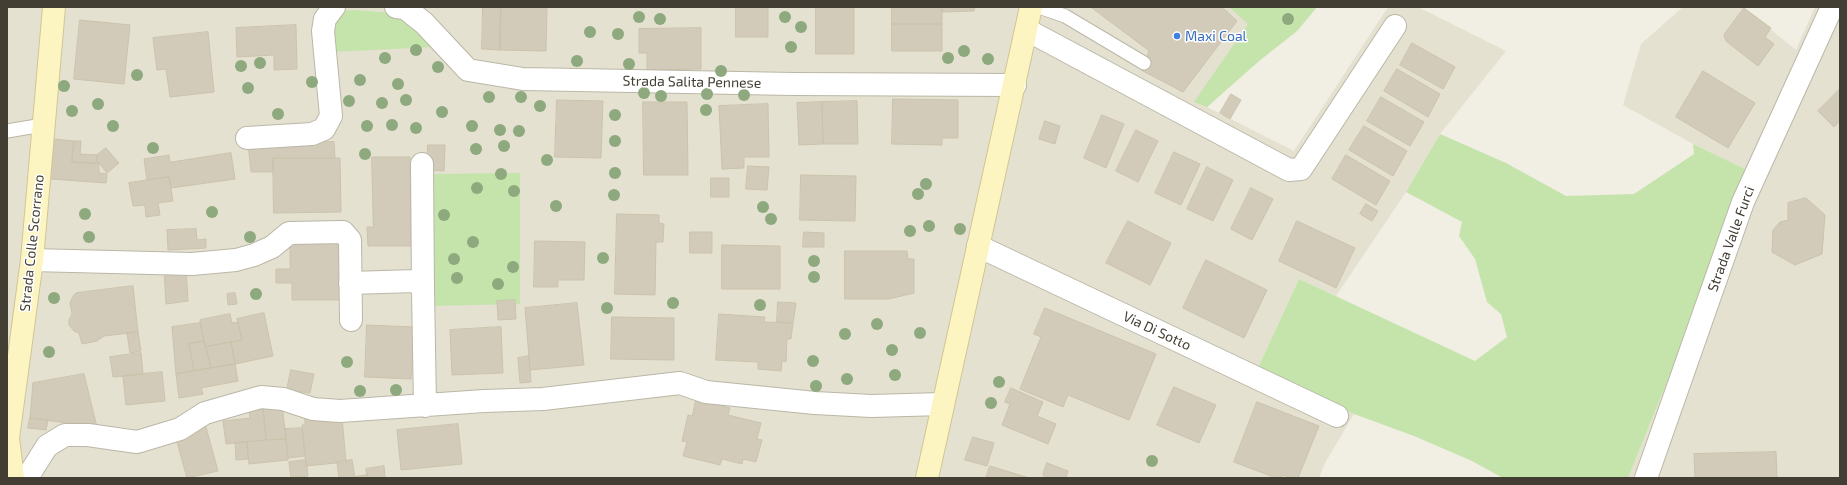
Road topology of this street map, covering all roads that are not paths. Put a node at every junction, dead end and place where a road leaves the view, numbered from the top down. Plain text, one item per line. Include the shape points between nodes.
1 (54, 7) edge
2 (396, 7) edge
3 (1031, 7) edge
4 (1039, 7) edge
5 (1832, 7) edge
6 (324, 11) edge
7 (1395, 26) dead end
8 (1027, 30) junction
9 (1144, 63) dead end
10 (1015, 85) junction
11 (43, 125) junction
12 (7, 131) edge
13 (247, 138) dead end
14 (422, 164) dead end
15 (978, 246) junction
16 (32, 260) junction
17 (350, 283) junction
18 (423, 289) junction
19 (351, 320) dead end
20 (943, 404) junction
21 (425, 406) junction
22 (1337, 416) dead end
23 (13, 478) edge
24 (27, 478) edge
25 (927, 478) edge
26 (1646, 478) edge

1 - 11 street, Strada Colle Scorrano
2 - 10 street, Strada Salita Pennese via 405,8 424,23 468,70 523,79
3 - 8 street
4 - 9 lane via 1065,16
5 - 26 street, Strada Valle Furci via 1743,202
6 - 13 street via 323,31 331,116 324,129 312,134
7 - 8 street via 1301,169 1289,170
8 - 10 street
10 - 15 street
11 - 12 lane
11 - 16 street, Strada Colle Scorrano
14 - 18 street
15 - 20 street
15 - 22 street, Via Di Sotto
16 - 17 street via 192,264 236,260 254,255 272,247 289,233 343,232 350,240
16 - 23 street, Strada Colle Scorrano via 8,438
17 - 18 street via 416,281
17 - 19 street
18 - 21 street
20 - 21 street via 871,406 815,403 706,392 680,383 543,399
20 - 25 street
21 - 24 street via 340,411 313,409 283,398 262,397 205,413 180,429 137,442 88,435 65,435 47,446

